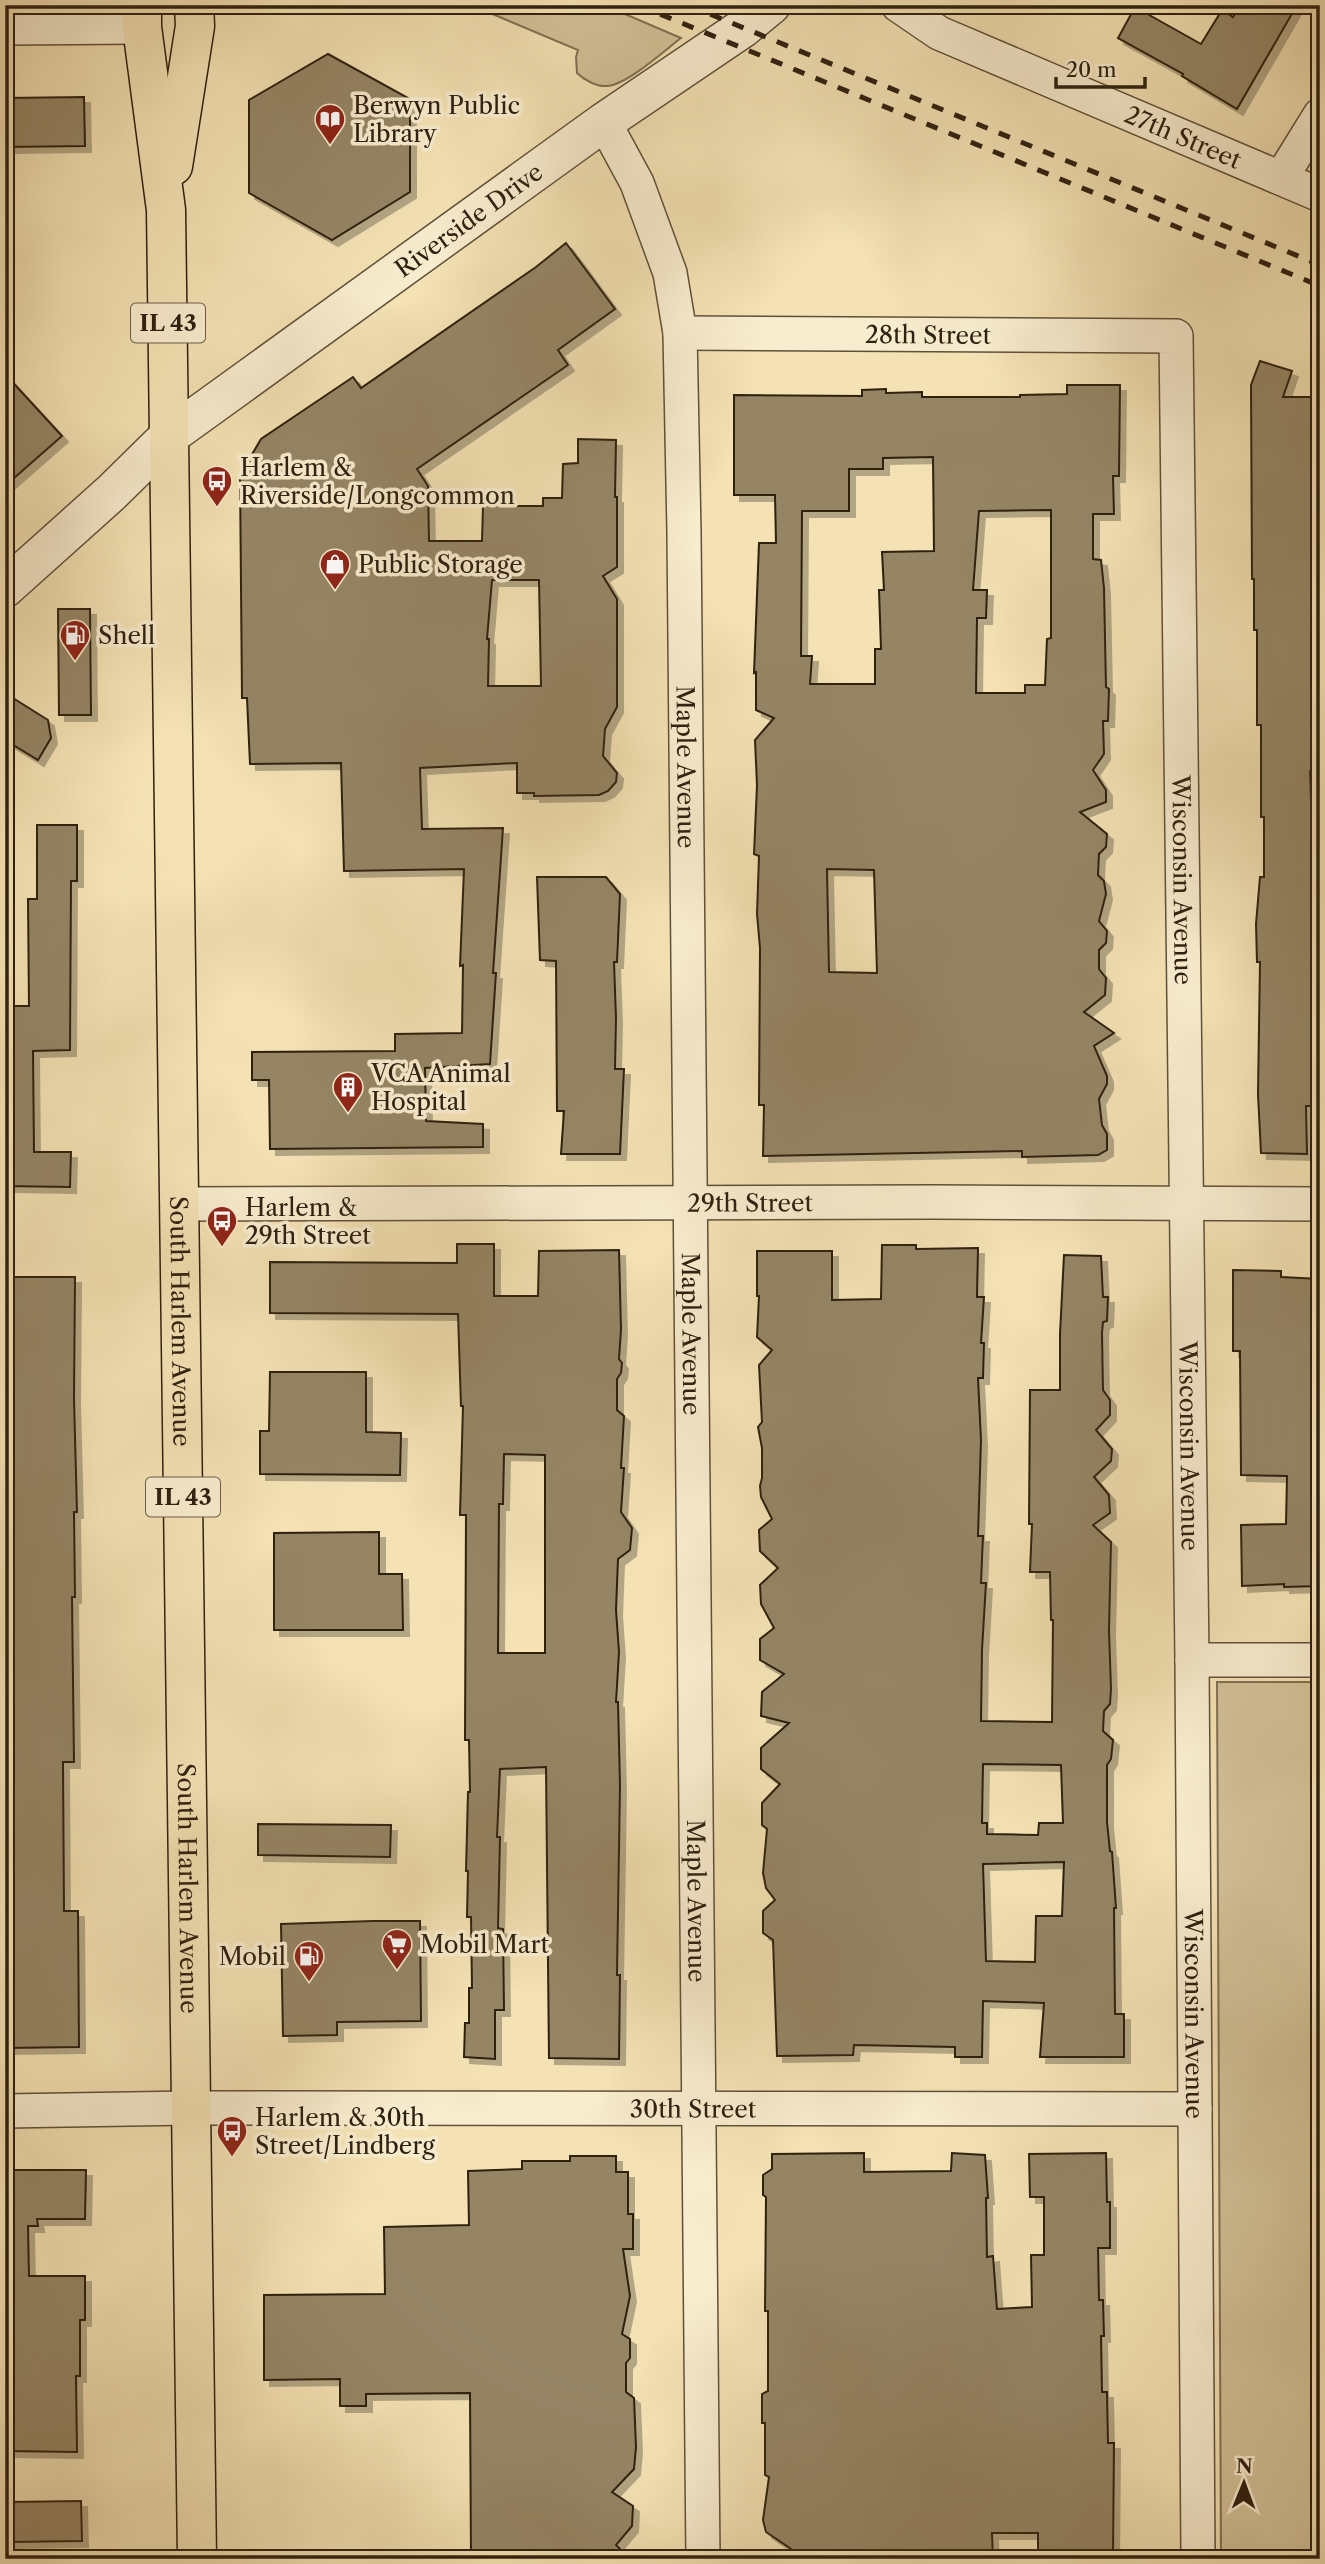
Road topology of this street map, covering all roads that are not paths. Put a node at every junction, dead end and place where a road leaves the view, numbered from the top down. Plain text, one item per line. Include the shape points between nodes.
1 (194, 5) edge
2 (771, 5) edge
3 (898, 5) edge
4 (142, 16) edge
5 (5, 28) edge
6 (1320, 115) edge
7 (604, 122) junction
8 (1281, 178) junction
9 (1320, 195) edge
10 (166, 210) junction
11 (680, 333) junction
12 (1177, 335) joint
13 (169, 436) junction
14 (5, 588) edge
15 (689, 1203) junction
16 (1186, 1203) junction
17 (180, 1204) junction
18 (1320, 1204) edge
19 (1192, 1660) junction
20 (1320, 1660) edge
21 (191, 2108) junction
22 (698, 2109) junction
23 (1195, 2109) junction
24 (5, 2111) edge
25 (197, 2559) edge
26 (703, 2559) edge
27 (1198, 2559) edge

1 - 10 main road, South Harlem Avenue / IL 43
2 - 7 street, Riverside Drive
3 - 8 street, 27th Street via 939,33
4 - 5 street
4 - 10 main road, South Harlem Avenue / IL 43
6 - 8 street
7 - 11 street, Maple Avenue via 637,183 670,273
7 - 13 street, Riverside Drive
8 - 9 street, 27th Street
10 - 13 main road, South Harlem Avenue / IL 43
11 - 12 street, 28th Street
11 - 15 street, Maple Avenue
12 - 16 street, Wisconsin Avenue
13 - 14 street, Riverside Drive
13 - 17 main road, South Harlem Avenue / IL 43
15 - 16 street, 29th Street
15 - 17 street, 29th Street
15 - 22 street, Maple Avenue
16 - 18 street, 29th Street
16 - 19 street, Wisconsin Avenue
17 - 21 main road, South Harlem Avenue / IL 43
19 - 20 street
19 - 23 street, Wisconsin Avenue
21 - 22 street, 30th Street
21 - 24 street, 30th Street
21 - 25 main road, South Harlem Avenue / IL 43
22 - 23 street, 30th Street
22 - 26 street, Maple Avenue
23 - 27 street, Wisconsin Avenue

